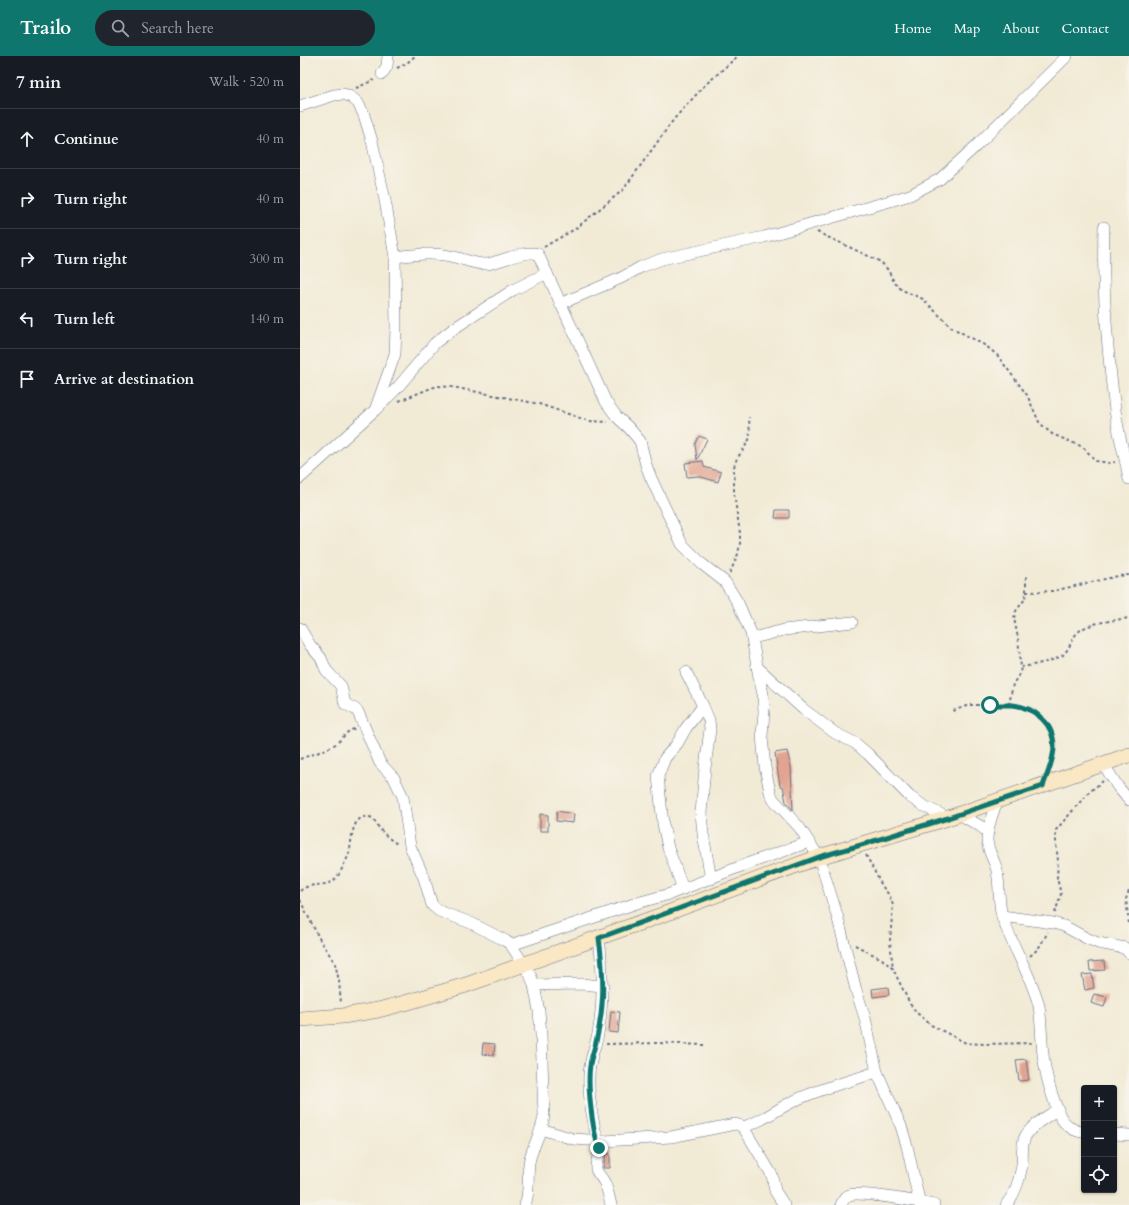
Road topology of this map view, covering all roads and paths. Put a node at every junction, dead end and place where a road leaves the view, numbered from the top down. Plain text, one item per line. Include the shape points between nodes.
1 (388, 56) edge
2 (738, 56) edge
3 (1067, 56) edge
4 (382, 74) dead end
5 (302, 102) edge
6 (804, 225) junction
7 (1104, 228) dead end
8 (537, 255) junction
9 (395, 257) junction
10 (546, 272) junction
11 (560, 304) junction
12 (376, 409) junction
13 (749, 417) dead end
14 (622, 422) junction
15 (1125, 459) junction
16 (300, 478) edge
17 (1129, 479) edge
18 (1026, 576) dead end
19 (1129, 576) edge
20 (725, 582) junction
21 (1026, 592) junction
22 (1129, 618) edge
23 (852, 622) dead end
24 (300, 628) edge
25 (753, 638) junction
26 (757, 667) junction
27 (1021, 667) junction
28 (686, 672) dead end
29 (1009, 705) junction
30 (703, 706) junction
31 (953, 711) dead end
32 (366, 730) junction
33 (1129, 755) edge
34 (300, 759) edge
35 (1107, 770) junction
36 (1043, 786) junction
37 (1129, 800) edge
38 (997, 801) junction
39 (954, 816) junction
40 (988, 832) junction
41 (809, 842) junction
42 (861, 845) junction
43 (411, 851) junction
44 (819, 857) junction
45 (711, 879) junction
46 (683, 889) junction
47 (300, 891) edge
48 (1129, 891) edge
49 (300, 900) edge
50 (1002, 916) junction
51 (1053, 923) junction
52 (1129, 924) edge
53 (599, 938) junction
54 (844, 941) junction
55 (511, 945) junction
56 (1129, 952) edge
57 (1023, 963) junction
58 (524, 965) junction
59 (893, 969) junction
60 (534, 985) junction
61 (602, 986) junction
62 (343, 1016) junction
63 (300, 1019) edge
64 (1042, 1042) junction
65 (596, 1043) junction
66 (704, 1045) dead end
67 (877, 1072) junction
68 (1058, 1109) junction
69 (743, 1127) junction
70 (540, 1129) junction
71 (1081, 1131) edge
72 (1117, 1134) edge
73 (1129, 1135) edge
74 (596, 1141) junction
75 (920, 1204) edge
76 (525, 1205) edge
77 (611, 1205) edge
78 (784, 1205) edge
79 (841, 1205) edge
80 (934, 1205) edge
81 (1006, 1205) edge

1 - 4 street via 387,66
2 - 8 path via 705,85 674,119 623,190 574,229 543,247
3 - 6 street via 940,179 910,195
5 - 9 street via 344,94 358,102 372,141
6 - 11 street via 764,237 662,259
6 - 15 path via 881,262 902,290 922,299 952,328 986,346 997,355 1032,404 1039,422 1052,434 1083,447 1096,461 1109,463
7 - 15 street via 1104,309 1115,412
8 - 9 street via 532,253 483,264 422,253
8 - 10 street
9 - 12 street via 395,354
10 - 11 street
10 - 12 street via 513,290 435,343 394,392
11 - 14 street via 606,402
12 - 14 path via 438,386 539,404 589,421
12 - 16 street
13 - 20 path via 750,438 734,467 734,494 740,533 738,554
14 - 20 street via 640,441 650,478 682,544
15 - 17 street
18 - 21 path
19 - 21 path via 1118,576 1053,591
20 - 25 street via 738,603
21 - 27 path via 1025,599 1014,618
22 - 27 path via 1086,626 1074,636 1062,656
23 - 25 street via 784,630
24 - 32 street via 321,658 326,670 341,686 344,702 355,708
25 - 26 street
26 - 39 street via 814,718 868,754 910,797 924,806
26 - 41 street via 763,694 762,736 770,792 773,800
27 - 29 path via 1013,684
28 - 30 street
29 - 31 path via 969,705
29 - 36 path via 1030,710 1047,723 1051,731 1054,748
30 - 45 street via 710,729 701,813
30 - 46 street via 665,758 658,776 667,842
32 - 34 path via 351,730 334,746
32 - 43 street via 380,763 394,778 403,797
33 - 35 main road
35 - 36 main road
35 - 37 street
35 - 51 path via 1056,830 1060,894
36 - 38 main road
38 - 39 main road
38 - 40 street
39 - 40 street via 980,826
39 - 42 main road
40 - 50 street via 989,851 998,873
41 - 44 street
41 - 45 street
42 - 44 main road
42 - 59 path via 893,905 890,940
43 - 47 path via 393,842 380,830 373,818 360,819 355,823 348,855 334,880 310,885
43 - 55 street via 434,907 471,923
44 - 53 main road
44 - 54 street
45 - 46 street
46 - 55 street
48 - 52 path via 1126,898
49 - 62 path via 335,963 340,981
50 - 51 street
50 - 57 street
51 - 56 street via 1098,943 1125,948
51 - 57 path via 1038,948
53 - 58 main road
53 - 61 street
54 - 59 path via 877,956
54 - 67 street
55 - 58 street
57 - 64 street via 1039,1006
58 - 60 street
58 - 62 main road via 405,1003
59 - 64 path via 917,1013 931,1025 966,1043
60 - 61 street
60 - 70 street via 541,1034 544,1116
61 - 65 street via 602,1007
62 - 63 main road
64 - 68 street via 1047,1079
65 - 66 path
65 - 74 street via 589,1076
67 - 69 street via 796,1100
67 - 75 street via 901,1126
68 - 71 street via 1066,1124
68 - 81 street via 1025,1136 1022,1144 1022,1165 1015,1190
69 - 74 street via 735,1124 671,1137
69 - 78 street via 772,1175 775,1191
70 - 74 street via 573,1139
70 - 76 street via 530,1159 529,1189
72 - 73 street
74 - 77 street via 599,1151 596,1169 606,1185
75 - 79 street via 851,1194
75 - 80 street

